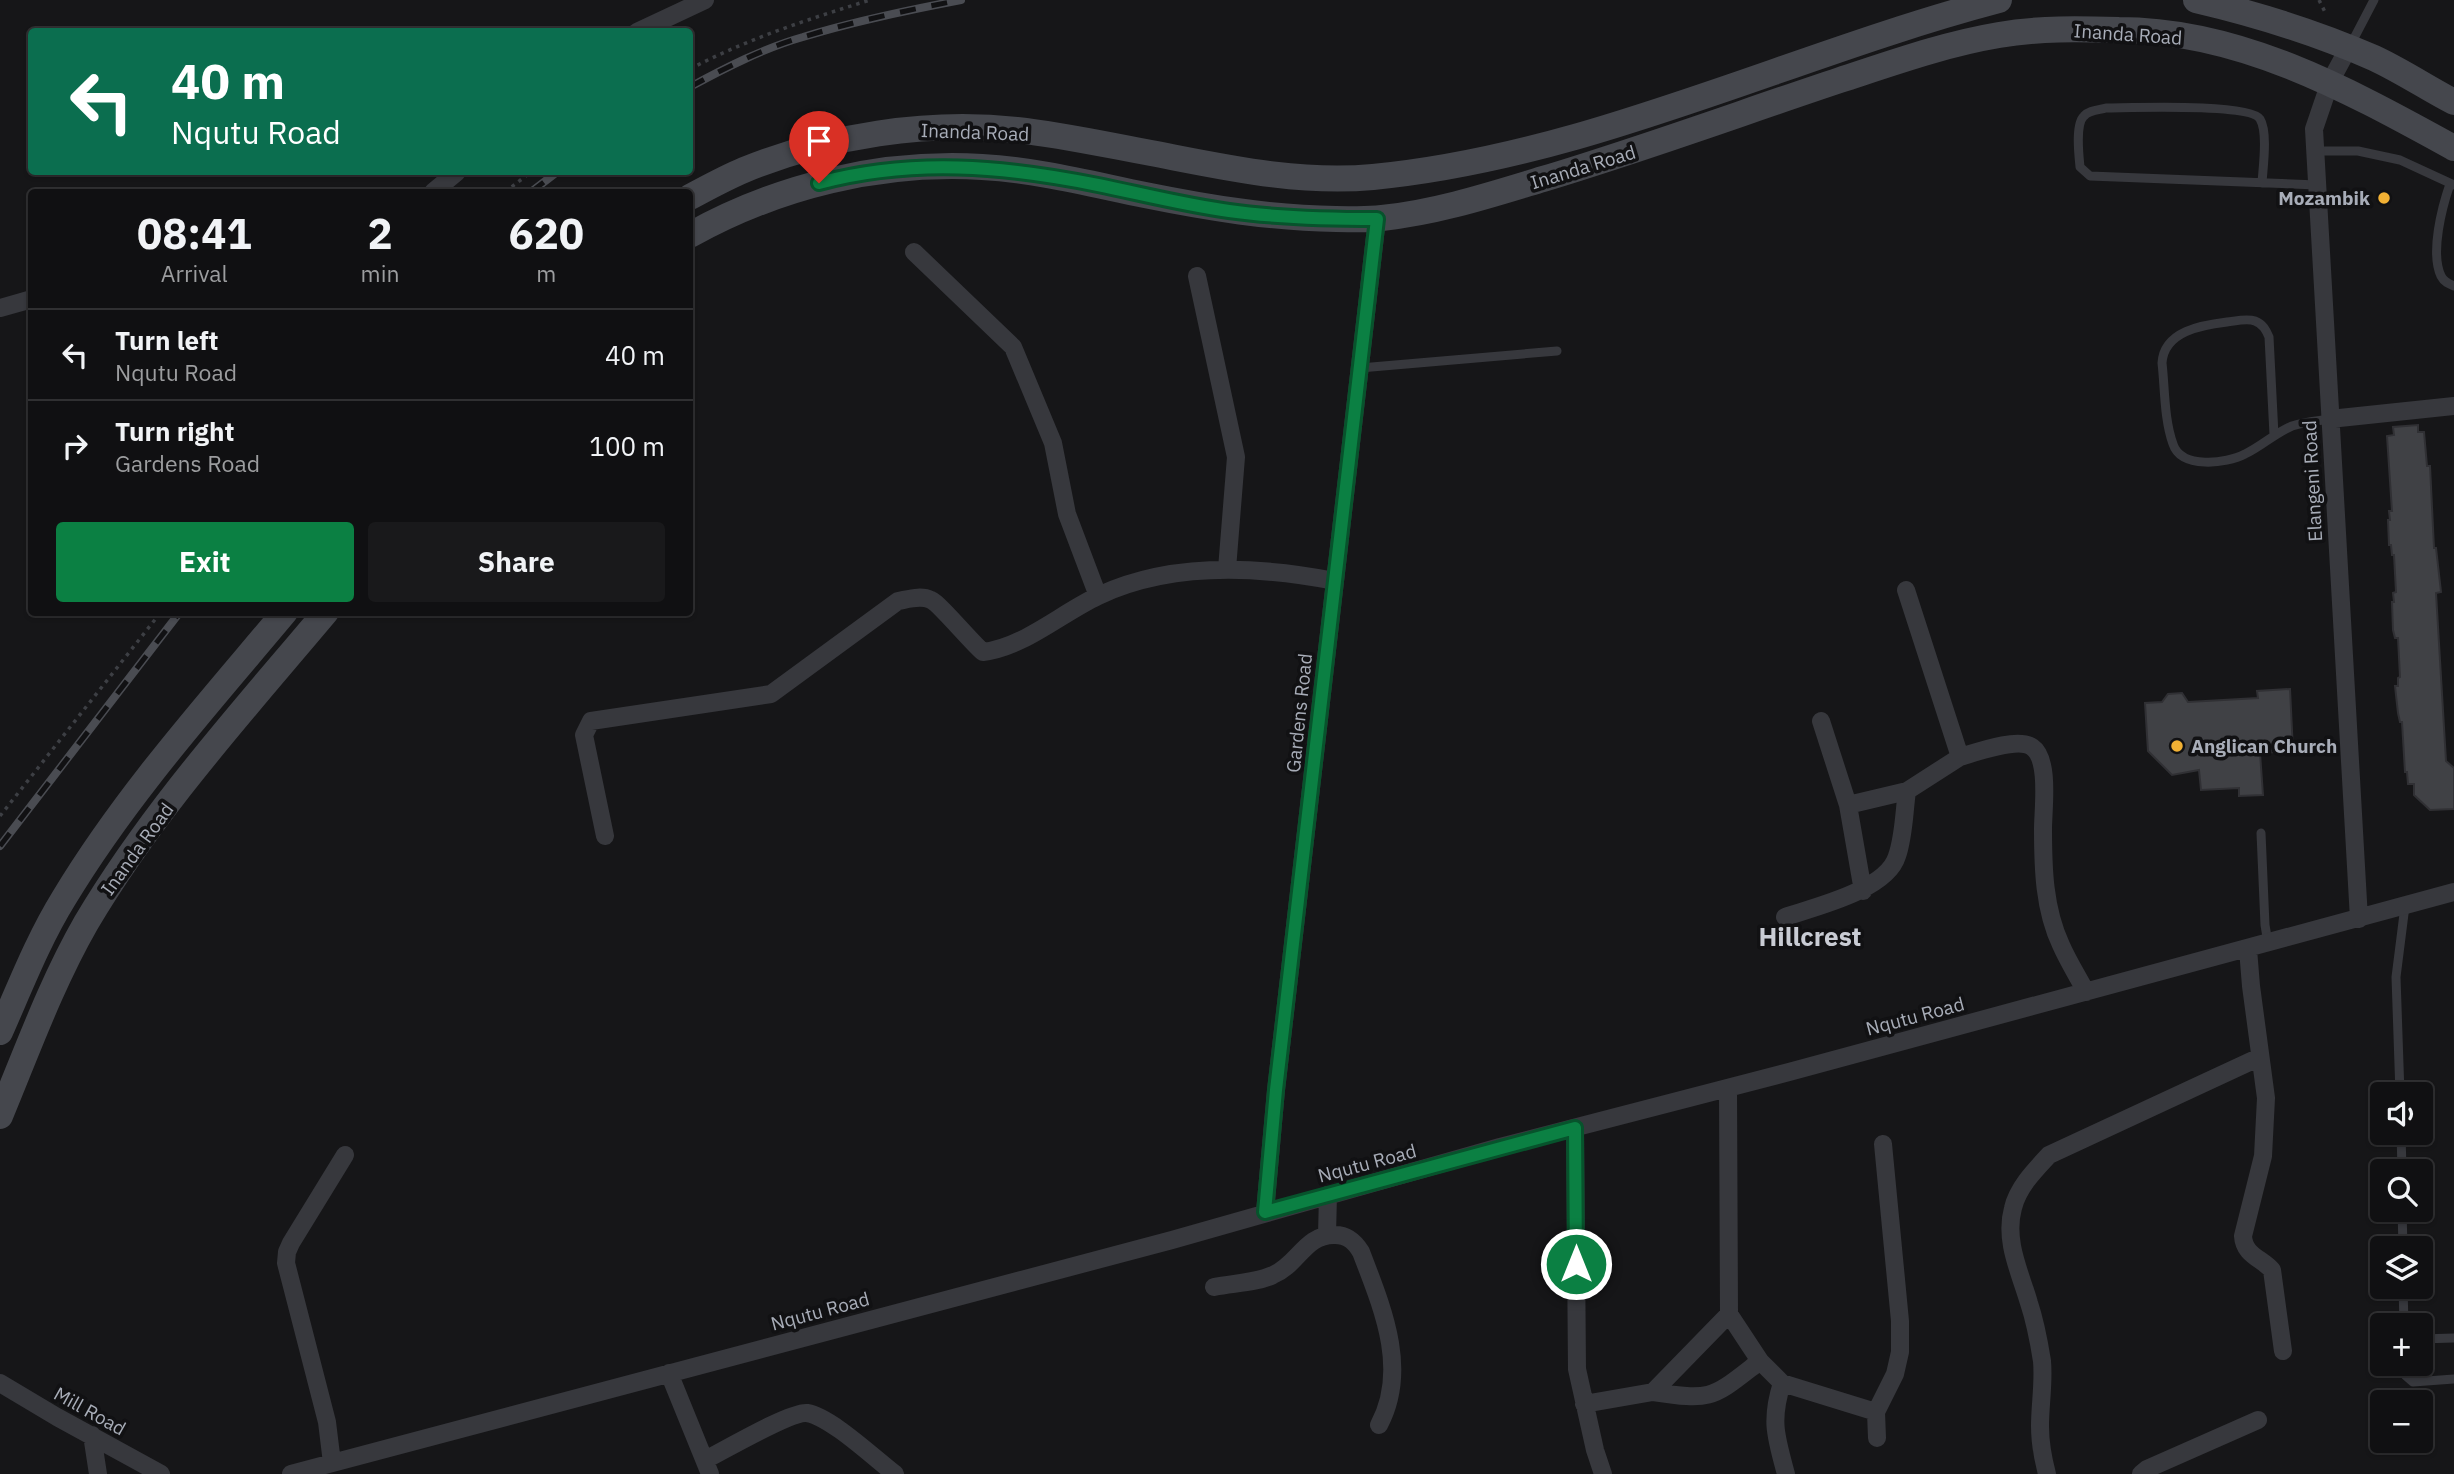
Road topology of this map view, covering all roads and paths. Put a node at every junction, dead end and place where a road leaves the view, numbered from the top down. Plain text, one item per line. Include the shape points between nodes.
1 (705, 0) edge
2 (870, 0) edge
3 (1999, 0) edge
4 (2196, 0) edge
5 (2319, 0) edge
6 (2374, 0) edge
7 (2326, 14) dead end
8 (646, 28) edge
9 (2349, 47) junction
10 (693, 67) edge
11 (2330, 82) junction
12 (2454, 102) edge
13 (2454, 148) edge
14 (2316, 151) junction
15 (453, 175) edge
16 (527, 175) edge
17 (2262, 183) junction
18 (2452, 184) edge
19 (2317, 185) junction
20 (437, 189) edge
21 (509, 189) edge
22 (693, 196) edge
23 (1377, 219) junction
24 (693, 234) edge
25 (914, 252) dead end
26 (1196, 276) dead end
27 (2454, 286) edge
28 (28, 300) edge
29 (0, 308) edge
30 (1556, 351) dead end
31 (1360, 368) junction
32 (2454, 405) edge
33 (2330, 419) junction
34 (2273, 435) junction
35 (1227, 569) junction
36 (1335, 581) junction
37 (1906, 590) dead end
38 (1098, 596) junction
39 (158, 616) edge
40 (282, 616) edge
41 (323, 616) edge
42 (1821, 721) dead end
43 (1959, 757) junction
44 (1907, 791) junction
45 (1848, 805) junction
46 (0, 816) edge
47 (2261, 833) dead end
48 (605, 836) dead end
49 (1863, 891) junction
50 (2454, 892) edge
51 (2405, 906) junction
52 (1785, 917) dead end
53 (2359, 919) junction
54 (2268, 943) junction
55 (2248, 949) junction
56 (2086, 992) junction
57 (0, 1032) edge
58 (2260, 1057) junction
59 (2400, 1082) edge
60 (1728, 1088) junction
61 (0, 1116) edge
62 (1575, 1128) junction
63 (1883, 1144) dead end
64 (345, 1156) dead end
65 (1328, 1195) junction
66 (1265, 1212) junction
67 (1327, 1229) junction
68 (1214, 1287) dead end
69 (1729, 1314) junction
70 (2454, 1338) edge
71 (2433, 1339) edge
72 (2283, 1351) dead end
73 (1760, 1361) junction
74 (668, 1373) junction
75 (2406, 1376) edge
76 (2454, 1379) edge
77 (0, 1383) edge
78 (1782, 1383) junction
79 (1653, 1392) junction
80 (1584, 1404) junction
81 (1876, 1412) junction
82 (2258, 1420) dead end
83 (1379, 1425) dead end
84 (92, 1435) junction
85 (1877, 1438) dead end
86 (332, 1463) junction
87 (708, 1467) edge
88 (98, 1474) edge
89 (161, 1474) edge
90 (291, 1474) edge
91 (895, 1474) edge
92 (1603, 1474) edge
93 (1786, 1474) edge
94 (2047, 1474) edge
95 (2141, 1474) edge

1 - 8 street
2 - 10 path via 801,21
3 - 22 main road, Inanda Road via 1572,138 1451,167 1370,177 1306,178 1015,130 938,128 820,145 745,170
4 - 9 main road
5 - 7 path
6 - 9 lane
9 - 11 street, Elangeni Road
9 - 12 main road
11 - 13 main road, Inanda Road
11 - 14 street, Elangeni Road via 2314,129
11 - 23 main road, Inanda Road via 2281,61 2183,36 2127,30 1998,35 1859,74 1512,189 1440,210
14 - 18 lane via 2358,151 2400,160
14 - 19 street, Elangeni Road
15 - 20 street
16 - 21 path
17 - 17 lane via 2090,176 2080,167 2080,122 2091,111 2106,108 2223,108 2252,113 2262,127
17 - 19 lane
18 - 27 lane via 2440,218 2438,260 2443,280
19 - 33 street, Elangeni Road
23 - 24 main road, Inanda Road via 1299,219 1227,211 1040,175 983,167 925,167 837,178 801,188
23 - 31 street, Gardens Road
25 - 38 street via 1013,347 1053,443 1067,514
26 - 35 street via 1236,457
28 - 29 street
30 - 31 lane
31 - 36 street, Gardens Road
32 - 33 street
33 - 34 lane via 2295,425
33 - 53 street, Elangeni Road
34 - 34 lane via 2237,457 2206,462 2182,458 2172,443 2167,416 2162,356 2169,344 2195,326 2249,320 2261,324 2269,337
35 - 36 street
35 - 38 street via 1143,578
36 - 66 street, Gardens Road
37 - 43 street
38 - 48 street via 1001,650 983,652 933,600 914,597 898,601 771,694 590,721 584,734
39 - 46 path
40 - 57 main road, Inanda Road via 96,848 62,899
41 - 61 main road, Inanda Road via 131,851 71,950
42 - 45 street
43 - 44 street
43 - 56 street via 2017,742 2028,744 2040,756 2048,909 2060,944
44 - 45 street
44 - 49 street via 1897,859
45 - 49 street
47 - 54 lane
49 - 52 street
50 - 51 street, Nqutu Road
51 - 53 street, Nqutu Road
51 - 59 lane via 2396,977
53 - 54 street, Nqutu Road
54 - 55 street, Nqutu Road
55 - 56 street, Nqutu Road
55 - 58 street
56 - 60 street, Nqutu Road
58 - 72 street via 2265,1139 2242,1236 2248,1253 2273,1270
58 - 94 street via 2049,1155 2018,1194 2012,1240 2042,1360 2040,1427
60 - 62 street, Nqutu Road
60 - 69 street
62 - 65 street, Nqutu Road
62 - 80 street via 1577,1368
63 - 81 street via 1900,1352 1895,1374
64 - 86 street via 291,1243 286,1263 327,1422
65 - 66 street, Nqutu Road
65 - 67 street
66 - 74 street, Nqutu Road
67 - 68 street via 1272,1276
67 - 83 street via 1357,1245 1390,1337 1392,1389
69 - 73 street
69 - 79 street
70 - 71 lane
73 - 78 street
73 - 79 street via 1722,1390 1703,1397
74 - 86 street, Nqutu Road
74 - 87 street
75 - 76 lane via 2413,1382
77 - 84 street, Mill Road
78 - 81 street
78 - 93 street via 1774,1421
79 - 80 street
80 - 92 street
81 - 85 street
82 - 95 street
84 - 88 street
84 - 89 street, Mill Road
86 - 90 street, Nqutu Road
87 - 91 street via 779,1422 804,1412 821,1417

